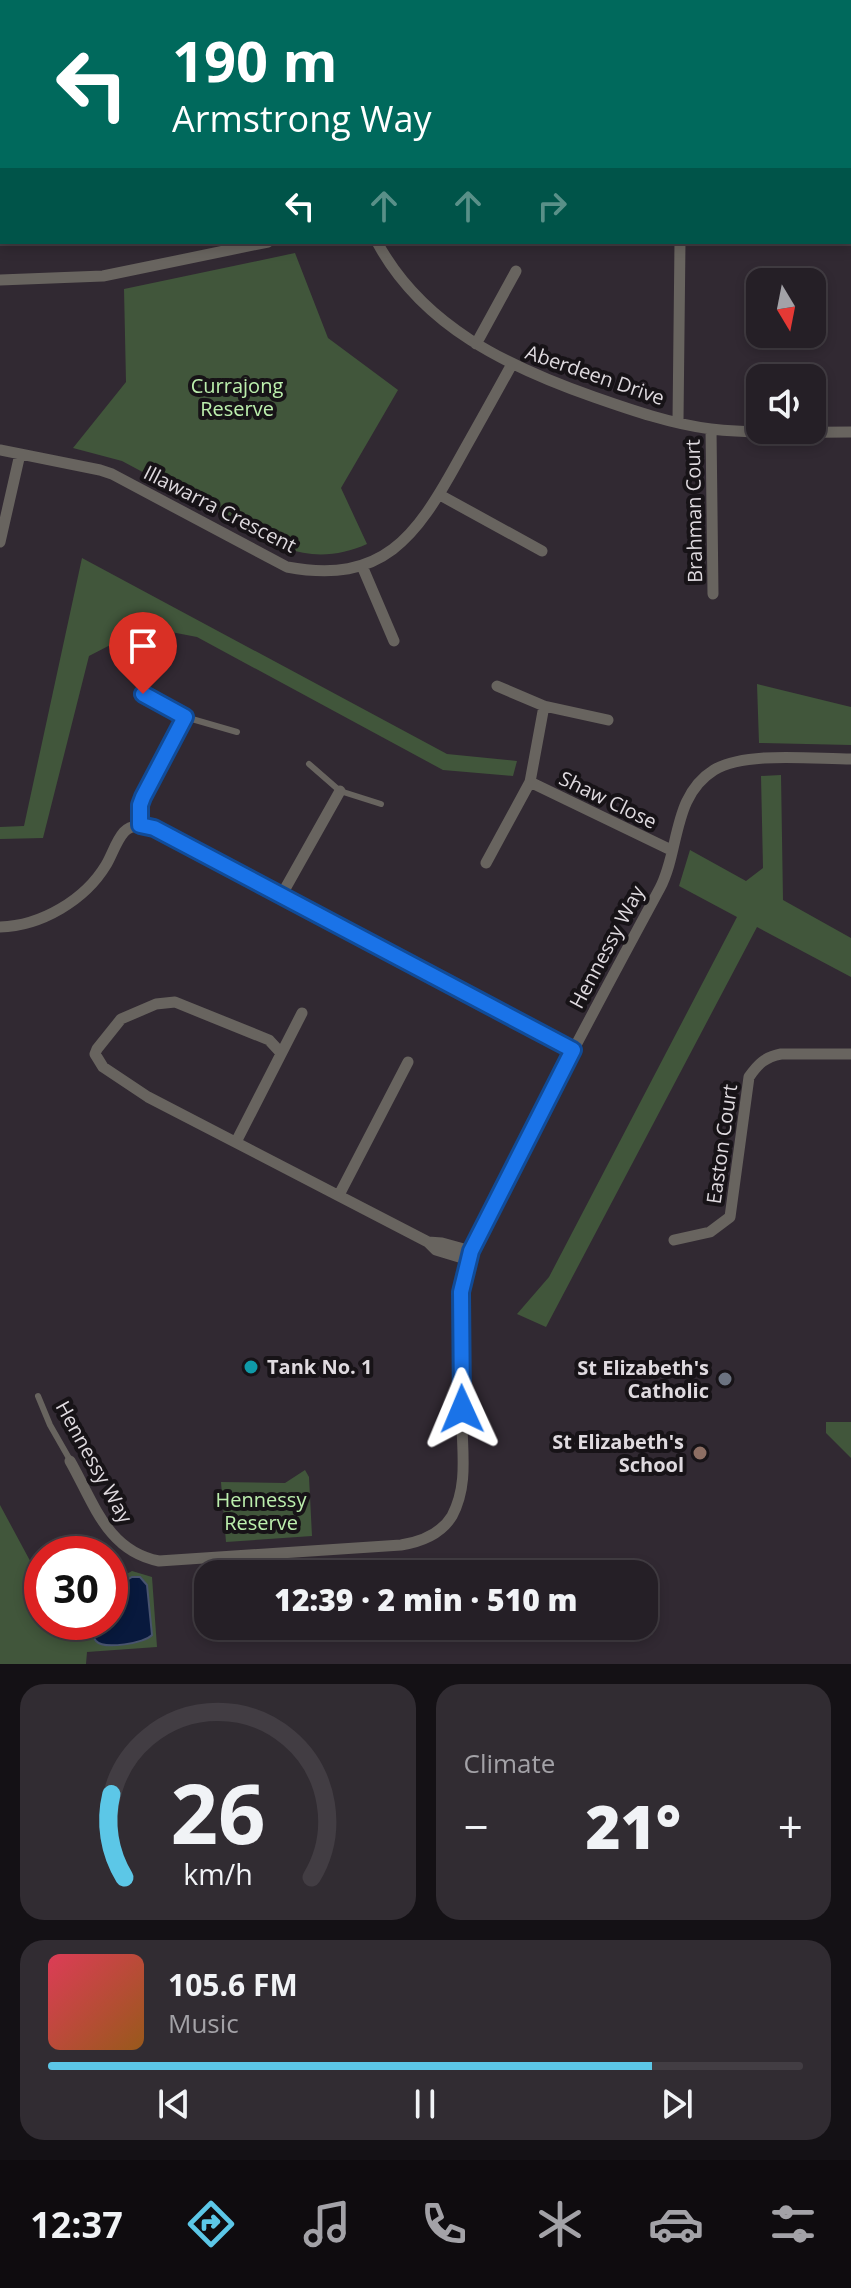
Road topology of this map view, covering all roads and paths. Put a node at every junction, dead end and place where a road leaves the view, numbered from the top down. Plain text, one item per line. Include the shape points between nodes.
1 (258, 244) edge
2 (378, 244) edge
3 (680, 244) edge
4 (516, 271) dead end
5 (0, 280) edge
6 (476, 344) junction
7 (512, 364) junction
8 (678, 421) junction
9 (711, 429) junction
10 (851, 432) edge
11 (0, 450) edge
12 (20, 454) junction
13 (440, 495) junction
14 (0, 542) edge
15 (542, 551) dead end
16 (362, 566) junction
17 (713, 594) dead end
18 (394, 641) dead end
19 (497, 686) dead end
20 (143, 694) dead end
21 (544, 706) junction
22 (185, 717) junction
23 (608, 720) dead end
24 (237, 732) dead end
25 (851, 759) edge
26 (309, 764) dead end
27 (530, 782) junction
28 (340, 791) junction
29 (381, 804) dead end
30 (140, 825) junction
31 (671, 850) junction
32 (486, 863) dead end
33 (281, 896) junction
34 (0, 927) edge
35 (302, 1013) dead end
36 (573, 1050) junction
37 (281, 1053) junction
38 (851, 1054) edge
39 (408, 1062) dead end
40 (236, 1142) junction
41 (339, 1195) junction
42 (674, 1240) dead end
43 (470, 1256) junction
44 (38, 1396) dead end
45 (70, 1461) joint

1 - 5 street via 103,276
2 - 6 street, Aberdeen Drive via 412,292
3 - 8 street
4 - 6 street
6 - 7 street, Aberdeen Drive
7 - 8 street, Aberdeen Drive via 622,407
7 - 13 street, Illawarra Crescent
8 - 9 street, Aberdeen Drive
9 - 10 street, Aberdeen Drive
9 - 17 street, Brahman Court
11 - 12 street, Illawarra Crescent
12 - 14 street
12 - 16 street, Illawarra Crescent via 112,474 287,567 313,571
13 - 15 street
13 - 16 street, Illawarra Crescent via 405,540
16 - 18 street
19 - 21 street
20 - 22 lane
21 - 23 street
21 - 27 street, Shaw Close
22 - 24 lane
22 - 30 street via 143,797
25 - 31 street, Hennessy Way via 745,759 713,771 684,807
26 - 28 lane
27 - 31 street, Shaw Close
27 - 32 street, Shaw Close
28 - 29 lane
28 - 33 street
30 - 33 street
30 - 34 street via 123,832 105,868 69,903 27,923
31 - 36 street, Hennessy Way via 666,877
33 - 36 street
35 - 37 street
36 - 43 street, Hennessy Way
37 - 40 street
37 - 40 street via 269,1040 175,1002 121,1019 97,1049 103,1067 124,1082
38 - 42 street, Easton Court via 781,1054 756,1066 749,1077 730,1217 710,1232
39 - 41 street
40 - 41 street
41 - 43 street via 436,1250
43 - 45 street, Hennessy Way via 460,1327 464,1482 451,1518 429,1537 401,1545 144,1558 110,1532
44 - 45 lane, Hennessy Way

